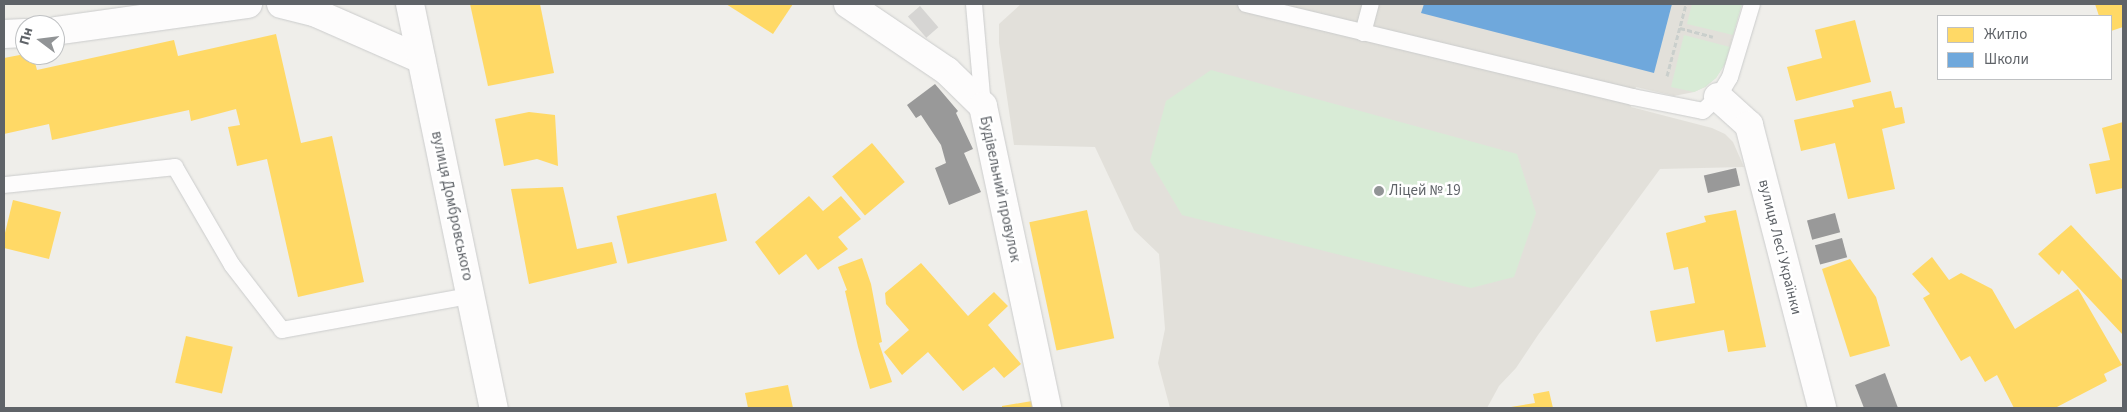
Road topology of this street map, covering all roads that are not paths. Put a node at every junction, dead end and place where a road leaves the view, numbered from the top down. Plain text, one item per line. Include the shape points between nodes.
1 (248, 4) edge
2 (281, 4) edge
3 (410, 4) edge
4 (848, 4) edge
5 (974, 4) edge
6 (1246, 4) edge
7 (1371, 4) edge
8 (1752, 4) edge
9 (65, 30) edge
10 (1363, 33) junction
11 (421, 59) junction
12 (1718, 97) junction
13 (983, 106) junction
14 (4, 186) edge
15 (470, 296) junction
16 (494, 408) edge
17 (1047, 408) edge
18 (1822, 408) edge

1 - 9 street
2 - 11 street via 316,13
3 - 11 street, вулиця Домбровського
4 - 13 street, Будівельний провулок via 948,72
5 - 13 lane
6 - 10 lane
7 - 10 lane
8 - 12 lane via 1730,77
10 - 12 lane via 1703,111
11 - 15 street, вулиця Домбровського
12 - 18 street, вулиця Лесі Українки via 1749,126
13 - 17 street, Будівельний провулок
14 - 15 lane via 175,166 232,265 282,330
15 - 16 street, вулиця Домбровського

